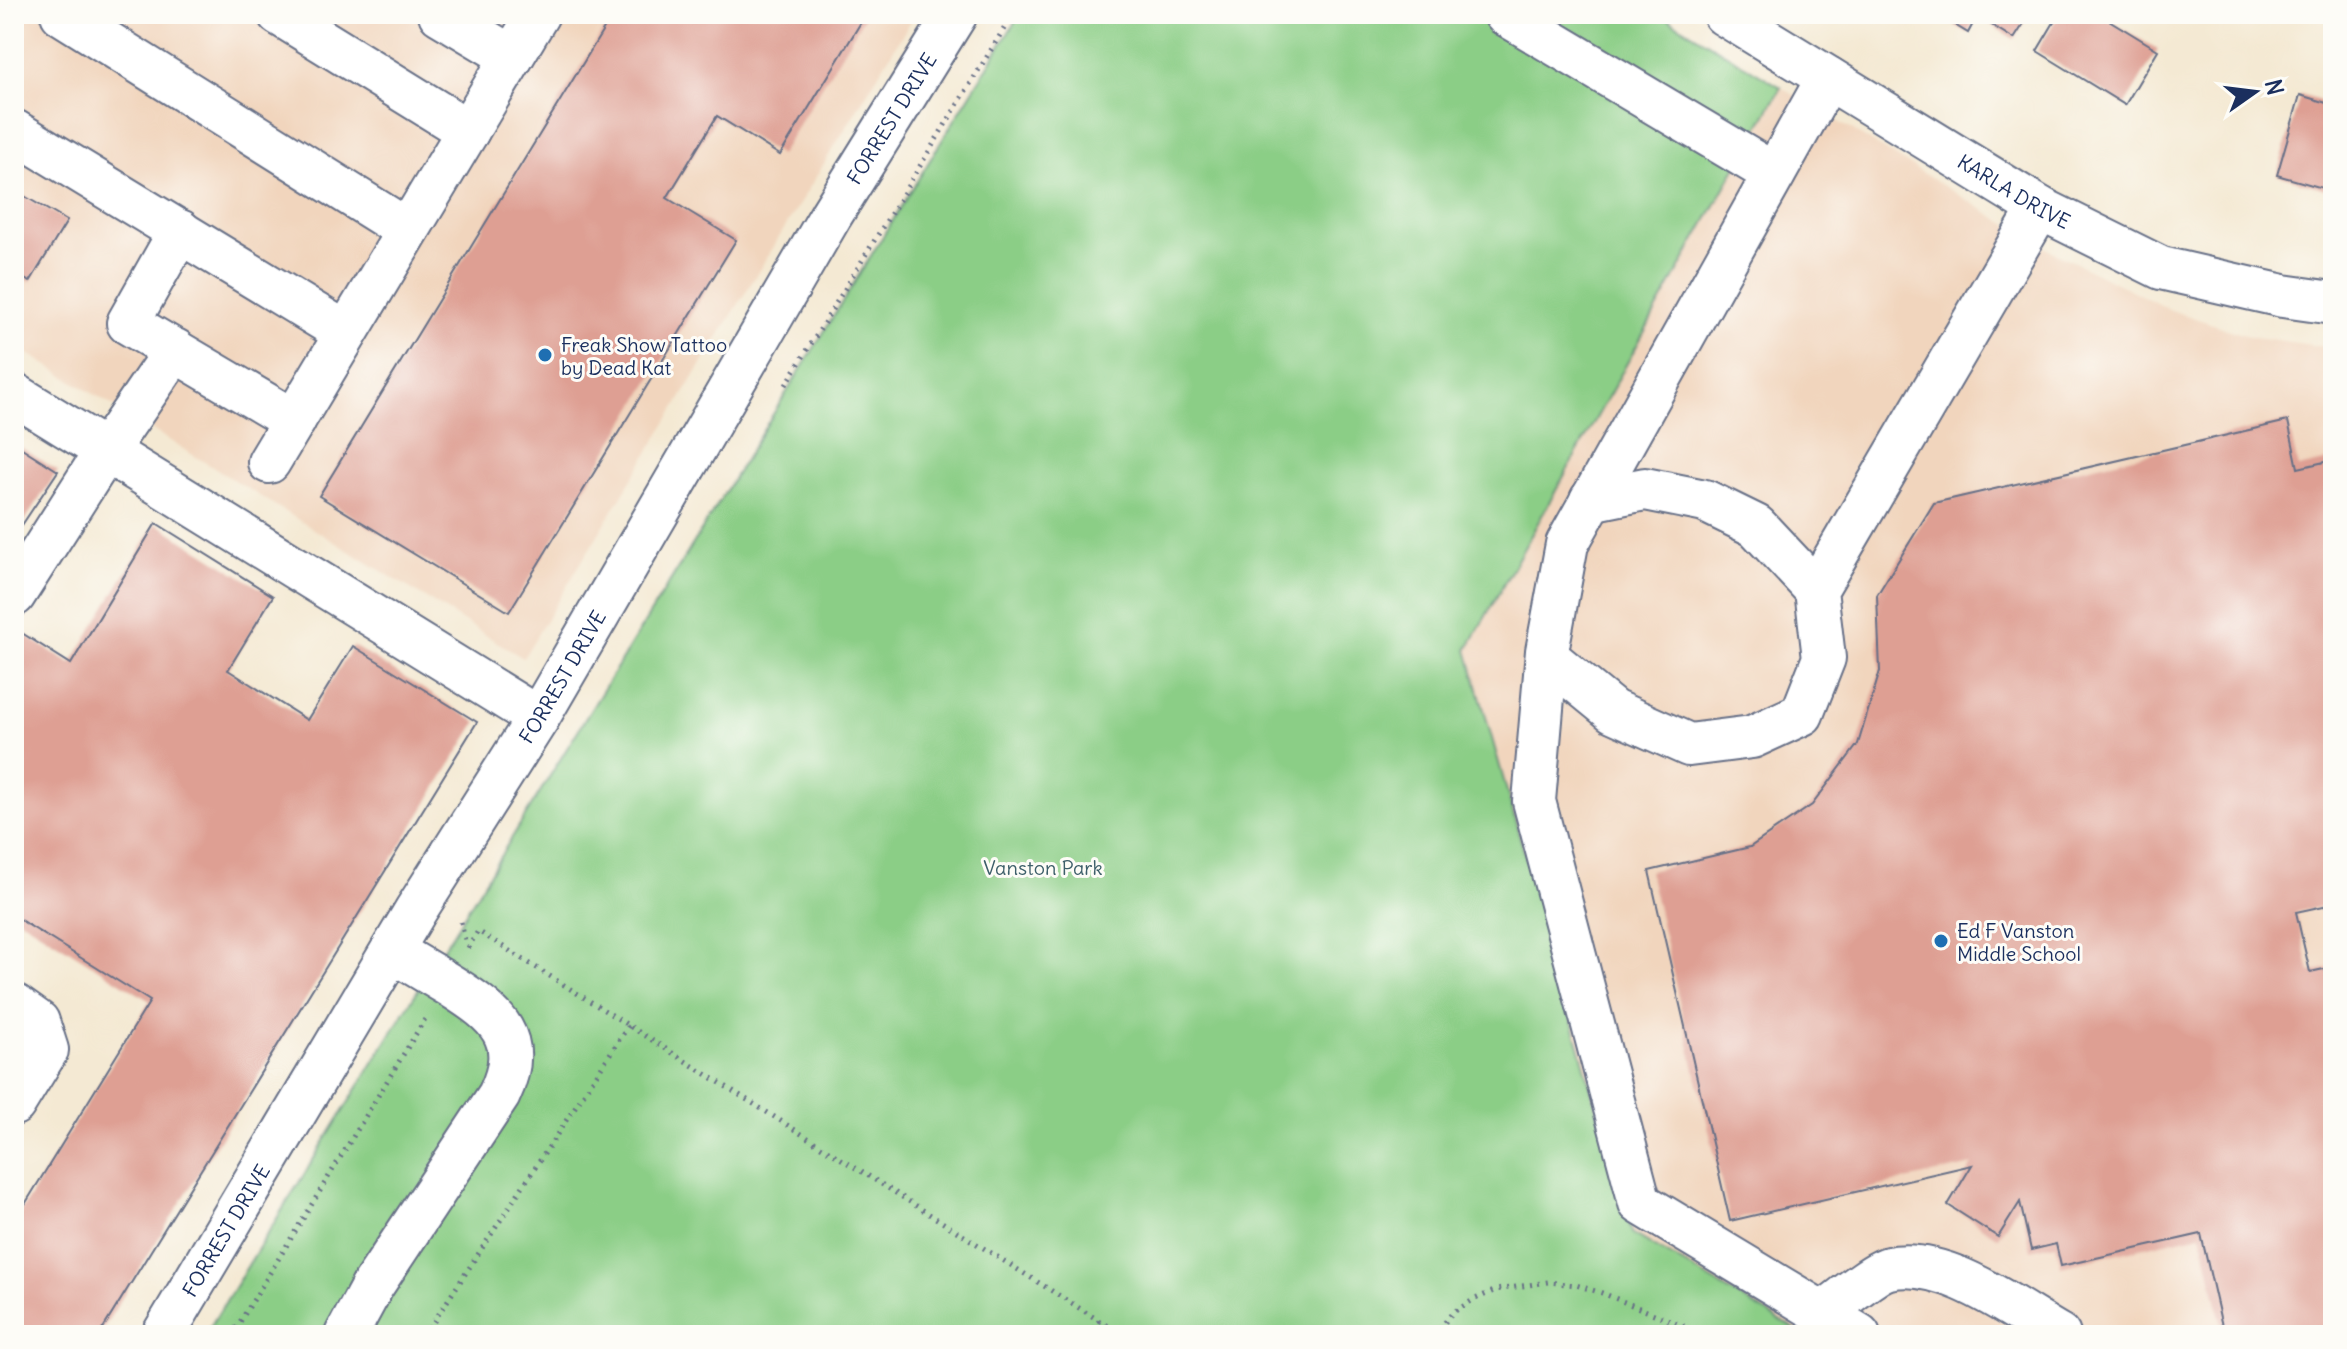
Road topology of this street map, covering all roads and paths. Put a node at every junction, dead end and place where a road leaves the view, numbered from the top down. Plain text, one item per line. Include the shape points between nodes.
1 (62, 14) edge
2 (279, 14) edge
3 (440, 14) edge
4 (538, 14) edge
5 (956, 14) edge
6 (1505, 14) edge
7 (1724, 14) edge
8 (512, 57) junction
9 (1828, 78) junction
10 (14, 131) edge
11 (468, 131) junction
12 (1774, 174) junction
13 (2040, 208) junction
14 (407, 230) junction
15 (180, 231) junction
16 (2333, 303) edge
17 (346, 333) junction
18 (175, 350) junction
19 (14, 394) edge
20 (294, 421) junction
21 (106, 451) junction
22 (269, 462) dead end
23 (1591, 500) junction
24 (1816, 590) junction
25 (14, 595) edge
26 (1547, 657) junction
27 (538, 718) junction
28 (392, 951) junction
29 (447, 984) junction
30 (14, 1005) edge
31 (629, 1025) junction
32 (14, 1104) edge
33 (1823, 1313) junction
34 (1099, 1321) junction
35 (163, 1335) edge
36 (232, 1335) edge
37 (346, 1335) edge
38 (425, 1335) edge
39 (1088, 1335) edge
40 (1122, 1335) edge
41 (1435, 1335) edge
42 (1700, 1335) edge
43 (1859, 1335) edge
44 (2059, 1335) edge

1 - 14 street
2 - 11 street
3 - 8 street
4 - 8 street
5 - 27 street, FORREST DRIVE via 831,215
6 - 12 street
7 - 9 street, KARLA DRIVE
8 - 11 street
9 - 12 street
9 - 13 street, KARLA DRIVE
10 - 15 street
11 - 14 street
12 - 23 street
13 - 16 street, KARLA DRIVE via 2161,268
13 - 24 street
14 - 17 street
15 - 17 street
15 - 18 street via 128,323
17 - 20 street
18 - 20 street
18 - 21 street
19 - 21 street
20 - 22 street
21 - 25 street
21 - 27 street
23 - 24 street via 1645,489 1705,501 1756,526
23 - 26 street via 1567,544
24 - 26 street via 1824,658 1802,714 1752,737 1689,745 1613,711
26 - 33 street via 1534,801 1640,1203
27 - 28 street, FORREST DRIVE
28 - 29 street
28 - 35 street, FORREST DRIVE
29 - 31 path via 478,931
29 - 36 path
29 - 37 street via 496,1018 510,1056 507,1077
30 - 32 street via 38,1022 47,1050
31 - 34 path
31 - 38 path
33 - 43 street
33 - 44 street via 1886,1269 1923,1266 1974,1286
34 - 39 path
34 - 40 path
41 - 42 path via 1452,1313 1473,1300 1496,1290 1548,1282 1602,1293

